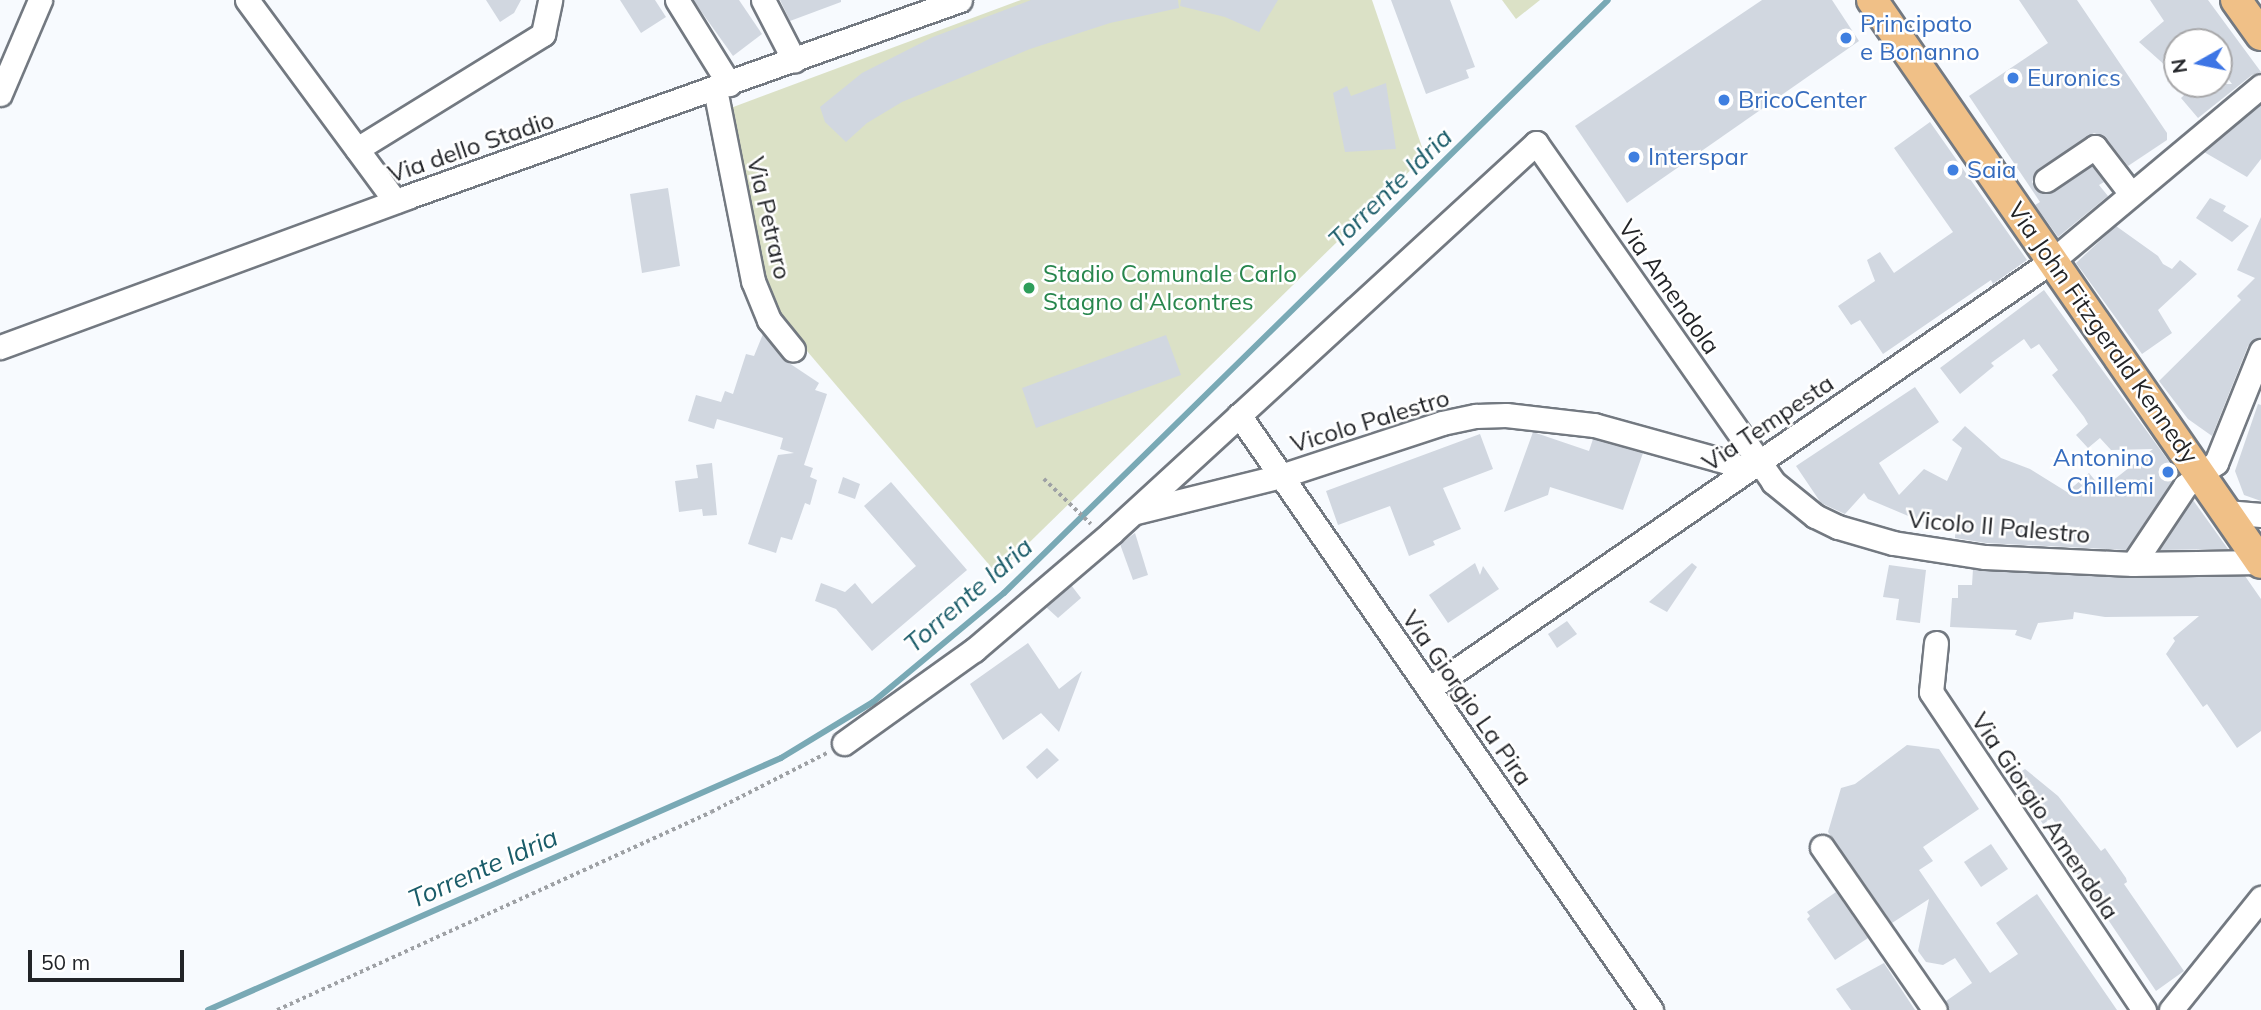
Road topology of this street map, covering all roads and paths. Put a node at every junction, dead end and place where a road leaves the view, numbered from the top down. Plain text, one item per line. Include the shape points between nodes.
1 (40, 0) edge
2 (247, 0) edge
3 (550, 0) edge
4 (677, 0) edge
5 (762, 0) edge
6 (961, 0) edge
7 (1872, 0) edge
8 (2236, 0) edge
9 (2261, 35) edge
10 (794, 60) junction
11 (722, 86) junction
12 (2261, 86) edge
13 (0, 94) edge
14 (357, 149) junction
15 (2046, 180) dead end
16 (2131, 194) junction
17 (401, 199) junction
18 (2053, 260) junction
19 (0, 348) edge
20 (793, 350) dead end
21 (2261, 351) edge
22 (1239, 415) junction
23 (1752, 466) junction
24 (2200, 475) junction
25 (1281, 476) junction
26 (1044, 479) dead end
27 (2226, 512) junction
28 (1133, 513) junction
29 (2261, 515) edge
30 (1095, 528) dead end
31 (2261, 562) edge
32 (2133, 564) junction
33 (1936, 643) dead end
34 (1429, 690) junction
35 (844, 743) joint
36 (1822, 847) dead end
37 (2261, 898) edge
38 (277, 1010) edge
39 (1651, 1010) edge
40 (1935, 1010) edge
41 (2144, 1010) edge
42 (2171, 1010) edge

1 - 13 street
2 - 14 street
3 - 14 street via 542,34
4 - 11 street
5 - 10 street
6 - 10 street, Via dello Stadio
7 - 18 main road, Via John Fitzgerald Kennedy
8 - 9 main road
10 - 11 street, Via dello Stadio
11 - 17 street, Via dello Stadio
11 - 20 street, Via Petraro via 753,281 769,320
12 - 16 street, Via Tempesta
14 - 17 street
15 - 16 street via 2095,147
16 - 18 street, Via Tempesta
17 - 19 street, Via dello Stadio
18 - 23 street, Via Tempesta
18 - 24 main road, Via John Fitzgerald Kennedy
21 - 24 street via 2216,463
22 - 23 street, Via Amendola via 1536,143
22 - 25 street, Via Giorgio La Pira
22 - 28 street
23 - 25 street, Vicolo Palestro via 1594,425 1506,415 1442,423
23 - 32 street, Vicolo II Palestro via 1815,516 1862,536 1985,557
23 - 34 street, Via Tempesta
24 - 27 main road, Via John Fitzgerald Kennedy
24 - 32 street via 2185,486
25 - 28 street, Vicolo Palestro
25 - 34 street, Via Giorgio La Pira
26 - 30 path
27 - 29 street
27 - 31 main road, Via John Fitzgerald Kennedy
28 - 35 street via 974,650
31 - 32 street, Vicolo II Palestro
33 - 41 street, Via Giorgio Amendola via 1931,692
34 - 39 street, Via Giorgio La Pira
35 - 38 path via 723,806
36 - 40 street
37 - 42 street

